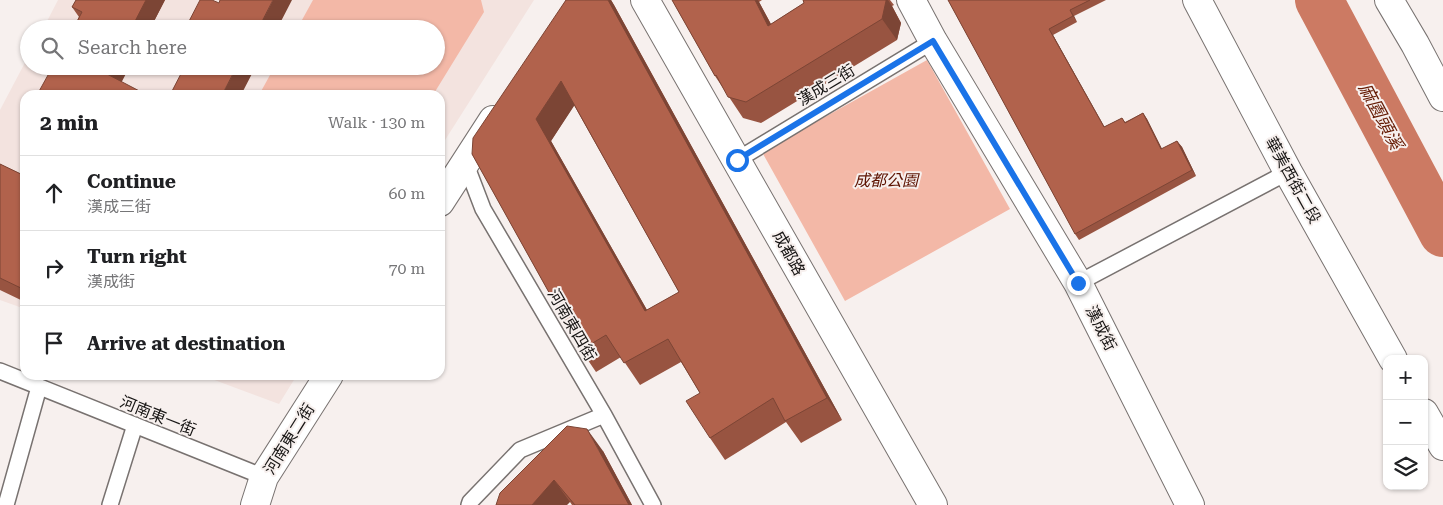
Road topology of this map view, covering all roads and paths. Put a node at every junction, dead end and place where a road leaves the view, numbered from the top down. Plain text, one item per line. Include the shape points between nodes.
1 (645, 0) edge
2 (911, 0) edge
3 (1197, 0) edge
4 (1389, 0) edge
5 (933, 41) junction
6 (508, 97) edge
7 (1443, 97) edge
8 (737, 160) junction
9 (465, 162) junction
10 (1288, 172) junction
11 (445, 194) edge
12 (1078, 283) junction
13 (1391, 355) edge
14 (0, 371) edge
15 (20, 379) edge
16 (23, 380) edge
17 (326, 380) edge
18 (39, 386) junction
19 (604, 415) junction
20 (1428, 420) edge
21 (135, 425) junction
22 (1443, 446) edge
23 (264, 478) junction
24 (6, 505) edge
25 (110, 505) edge
26 (255, 505) edge
27 (469, 505) edge
28 (653, 505) edge
29 (933, 505) edge
30 (1190, 505) edge

1 - 8 street, 成都路
2 - 5 street, 漢成街
3 - 10 street, 華美西街二段
4 - 7 street
5 - 8 lane, 漢成三街
5 - 12 street, 漢成街
6 - 9 street
8 - 29 street, 成都路
9 - 11 street
9 - 19 lane, 河南東四街 via 483,209
10 - 12 lane
10 - 13 street, 華美西街二段
12 - 30 street, 漢成街
14 - 15 lane, 河南東一街
16 - 18 lane, 河南東一街
17 - 23 street, 河南東二街
18 - 21 lane, 河南東一街
18 - 24 lane
19 - 27 lane via 520,450
19 - 28 lane, 河南東四街
20 - 22 street
21 - 23 lane, 河南東一街
21 - 25 lane
23 - 26 street, 河南東二街

